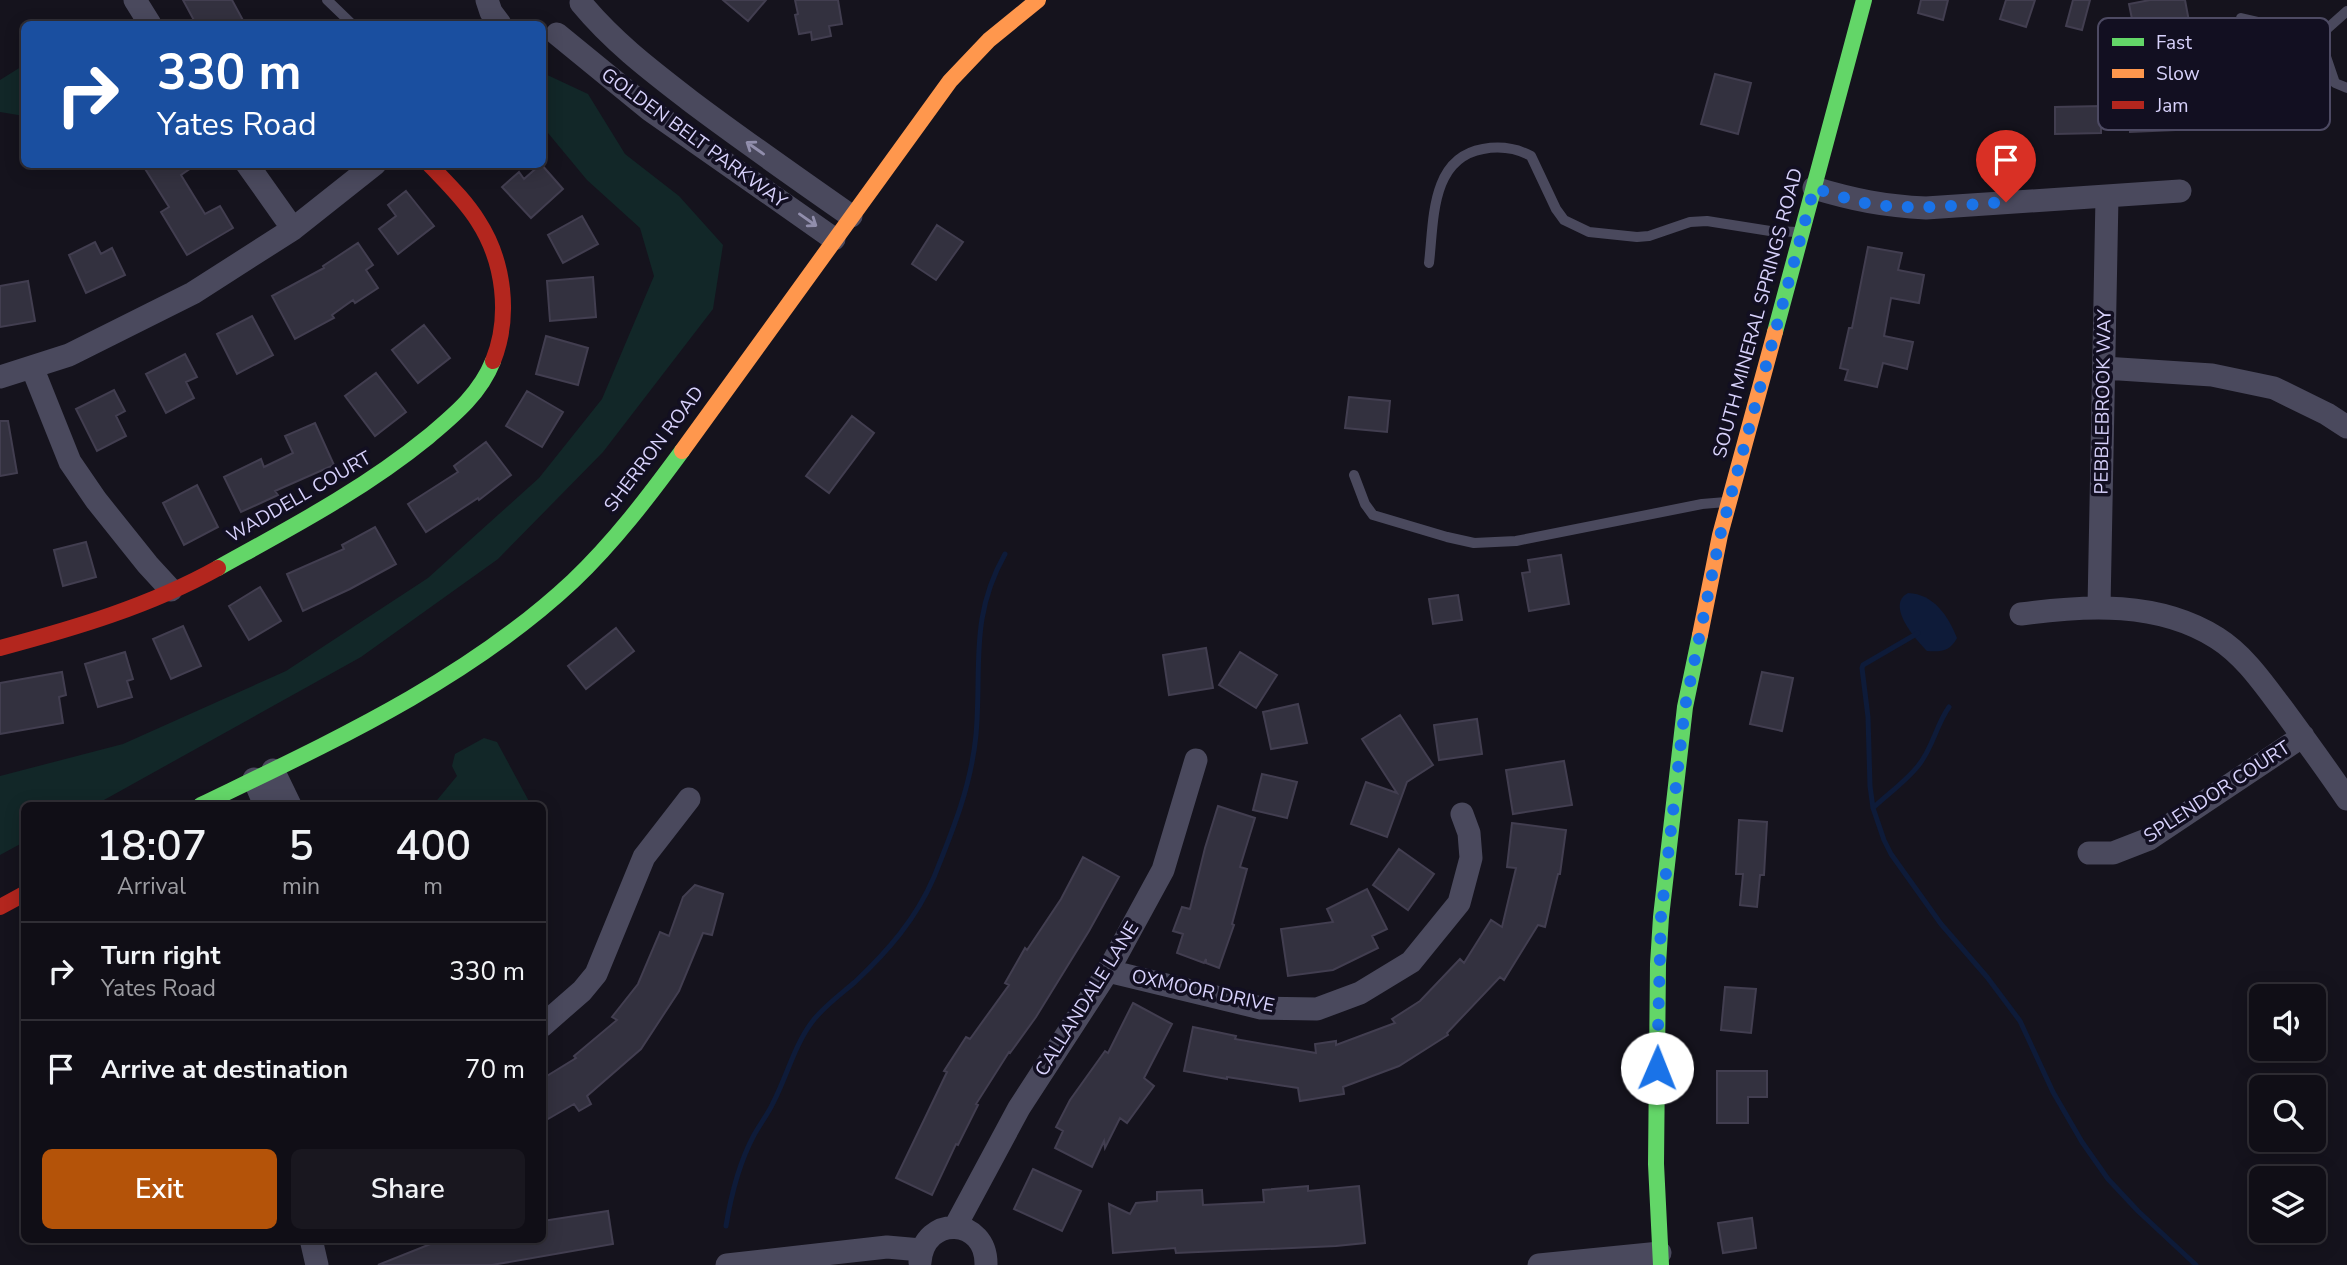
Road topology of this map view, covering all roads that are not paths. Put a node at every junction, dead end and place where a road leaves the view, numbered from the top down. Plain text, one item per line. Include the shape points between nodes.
1 (135, 0) edge
2 (327, 0) edge
3 (1038, 0) edge
4 (1864, 0) edge
5 (581, 2) edge
6 (2347, 11) edge
7 (148, 21) edge
8 (349, 21) edge
9 (2330, 26) edge
10 (550, 36) edge
11 (2330, 68) edge
12 (2347, 88) edge
13 (250, 168) edge
14 (370, 168) edge
15 (433, 168) edge
16 (1814, 188) junction
17 (2180, 191) dead end
18 (2107, 197) junction
19 (851, 216) junction
20 (293, 229) junction
21 (1801, 232) junction
22 (834, 239) junction
23 (1429, 263) dead end
24 (32, 367) junction
25 (2104, 368) junction
26 (0, 377) edge
27 (2347, 427) edge
28 (1354, 475) dead end
29 (1729, 502) junction
30 (171, 590) junction
31 (2099, 607) junction
32 (2021, 614) dead end
33 (0, 648) edge
34 (2303, 736) junction
35 (1196, 760) dead end
36 (264, 774) junction
37 (689, 799) dead end
38 (2347, 799) edge
39 (207, 802) edge
40 (265, 802) edge
41 (287, 802) edge
42 (1462, 814) dead end
43 (2089, 853) dead end
44 (21, 896) edge
45 (0, 907) edge
46 (1108, 971) junction
47 (546, 1022) edge
48 (955, 1227) junction
49 (313, 1243) edge
50 (921, 1257) edge
51 (1660, 1259) edge
52 (317, 1265) edge
53 (727, 1265) edge
54 (988, 1265) edge
55 (1539, 1265) edge

1 - 7 street
2 - 8 lane
3 - 19 street, SHERRON ROAD via 989,40 950,81
4 - 16 street, SOUTH MINERAL SPRINGS ROAD
5 - 10 street via 567,26
19 -> 5 street, GOLDEN BELT PARKWAY via 635,59
6 - 9 lane
10 -> 22 street, GOLDEN BELT PARKWAY
11 - 12 lane via 2335,83
13 - 20 street
14 - 20 street
15 - 30 street, WADDELL COURT via 478,221 498,269 502,316 489,372 474,395 396,464 329,507
16 - 18 street via 1860,202 1926,208
16 - 21 street, SOUTH MINERAL SPRINGS ROAD
17 - 18 street
18 - 25 street, PEBBLEBROOK WAY
19 - 22 street, SHERRON ROAD
20 - 24 street via 193,293 69,355
21 - 23 lane via 1707,222 1690,222 1649,236 1589,232 1564,220 1531,156 1487,148 1461,156 1444,175
21 - 29 street, SOUTH MINERAL SPRINGS ROAD
22 - 36 street, SHERRON ROAD via 655,486 598,555 548,604 460,669
24 - 26 street
24 - 30 street via 70,462
25 - 27 street via 2212,375 2274,388
25 - 31 street, PEBBLEBROOK WAY
28 - 29 lane via 1373,515 1474,543 1516,541
29 - 51 street, SOUTH MINERAL SPRINGS ROAD via 1685,707 1661,917 1656,1115
30 - 33 street, WADDELL COURT via 115,614
31 - 32 street
31 - 34 street via 2189,622 2220,639 2255,671
34 - 38 street
34 - 43 street, SPLENDOR COURT via 2149,839 2113,853
35 - 46 street, CALLANDALE LANE via 1163,870
36 - 39 street, SHERRON ROAD
36 - 40 street
36 - 41 street
37 - 47 street via 644,857 596,974
42 - 46 street, OXMOOR DRIVE via 1471,858 1459,903 1411,962 1360,993 1317,1009 1261,1008
44 - 45 street
46 - 48 street, CALLANDALE LANE via 1019,1108
48 - 50 street via 944,1228 926,1240
48 - 54 street via 975,1234
49 - 52 street
50 - 53 street via 887,1247
51 - 55 street

